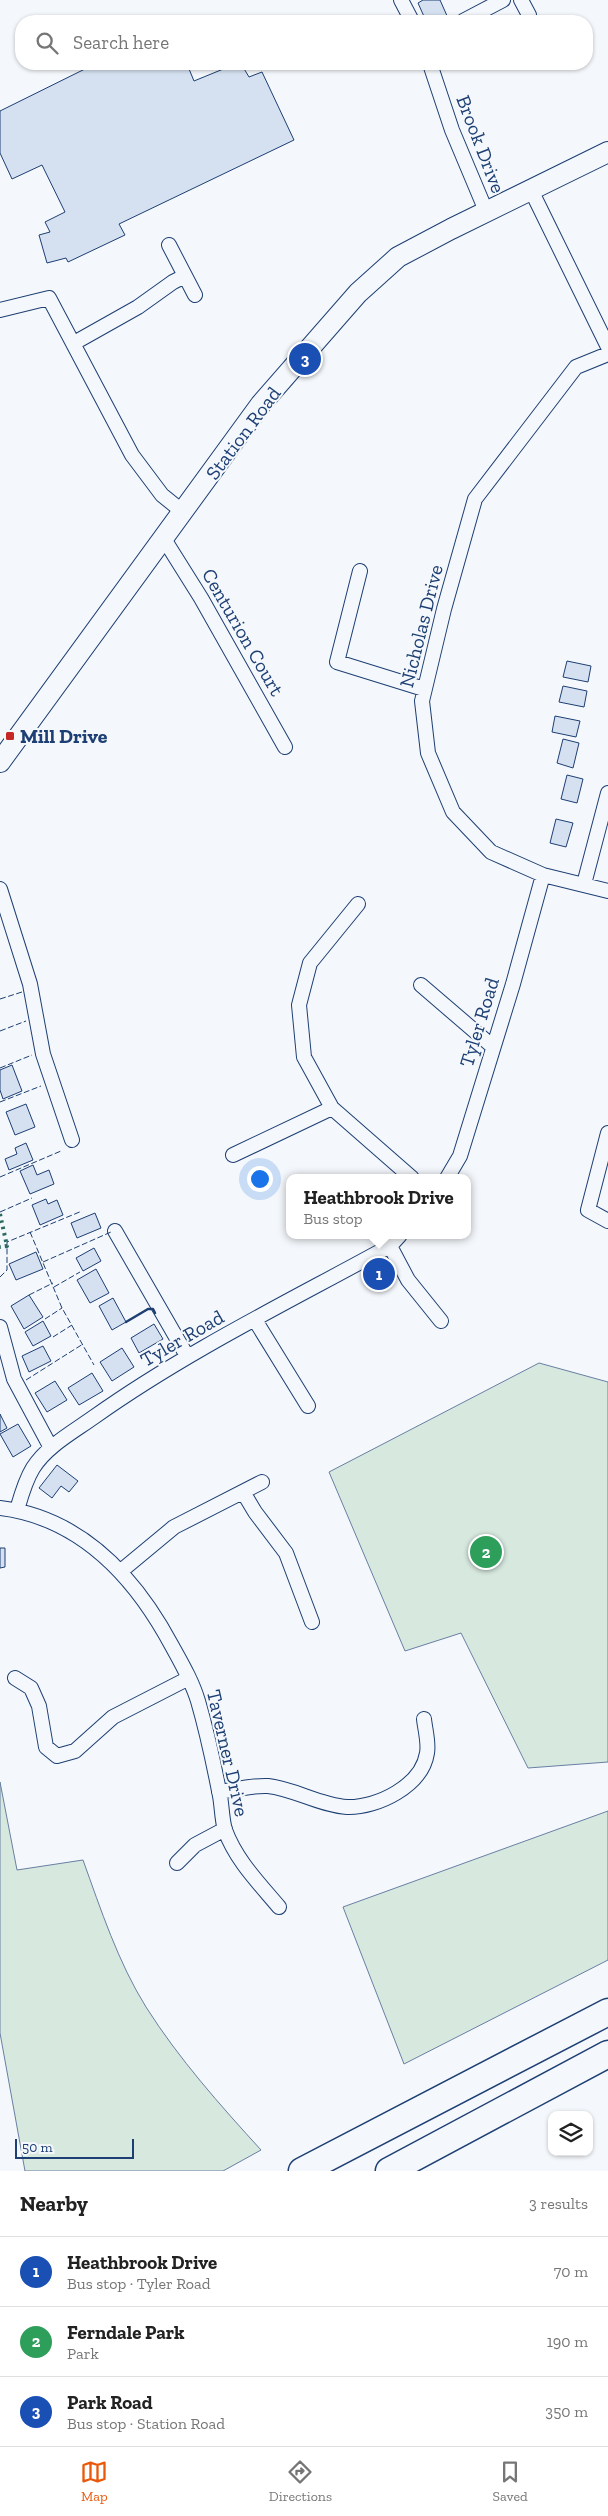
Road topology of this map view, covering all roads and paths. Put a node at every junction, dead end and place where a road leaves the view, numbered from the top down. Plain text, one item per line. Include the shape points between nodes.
1 (401, 0) edge
2 (504, 0) edge
3 (521, 0) edge
4 (409, 15) edge
5 (475, 15) edge
6 (529, 15) dead end
7 (432, 70) edge
8 (608, 152) edge
9 (530, 190) junction
10 (486, 211) junction
11 (169, 245) dead end
12 (184, 276) junction
13 (196, 295) dead end
14 (0, 310) edge
15 (74, 343) junction
16 (608, 347) edge
17 (608, 354) edge
18 (182, 512) junction
19 (164, 538) junction
20 (360, 571) dead end
21 (424, 689) junction
22 (285, 746) dead end
23 (0, 762) edge
24 (608, 793) edge
25 (542, 875) junction
26 (584, 884) junction
27 (0, 889) edge
28 (608, 891) edge
29 (358, 904) dead end
30 (421, 985) dead end
31 (492, 1046) junction
32 (332, 1108) junction
33 (608, 1133) edge
34 (72, 1140) dead end
35 (233, 1155) dead end
36 (407, 1174) edge
37 (449, 1174) edge
38 (608, 1221) edge
39 (115, 1231) dead end
40 (396, 1239) edge
41 (390, 1246) junction
42 (255, 1320) junction
43 (441, 1321) dead end
44 (0, 1327) edge
45 (3, 1347) edge
46 (187, 1356) junction
47 (308, 1406) dead end
48 (51, 1448) junction
49 (262, 1482) dead end
50 (243, 1492) junction
51 (0, 1508) edge
52 (16, 1510) junction
53 (121, 1571) junction
54 (312, 1622) dead end
55 (14, 1678) dead end
56 (190, 1678) junction
57 (424, 1719) dead end
58 (219, 1792) junction
59 (225, 1829) junction
60 (177, 1863) dead end
61 (279, 1906) dead end
62 (608, 2012) edge
63 (608, 2054) edge
64 (302, 2171) edge
65 (389, 2171) edge

1 - 4 street
2 - 5 street
3 - 6 street
7 - 10 street, Brook Drive via 452,130
8 - 9 street, Station Road
9 - 10 street, Station Road
9 - 16 street
10 - 18 street, Station Road via 398,258 358,293 261,404
11 - 12 street
12 - 13 street
12 - 15 street via 138,307
14 - 15 street via 49,298
15 - 18 street via 132,455 162,495
17 - 21 street, Nicholas Drive via 576,367 475,499
18 - 19 street, Station Road
19 - 22 street, Centurion Court
19 - 23 street, Station Road
20 - 21 street via 337,662
21 - 25 street, Nicholas Drive via 422,701 428,753 453,812 491,852
24 - 26 street
25 - 26 street, Nicholas Drive
25 - 31 street, Tyler Road via 513,984
26 - 28 street, Nicholas Drive
27 - 34 street via 30,984 43,1054
29 - 32 street via 310,963 299,1005 304,1057
30 - 31 street
31 - 37 street, Tyler Road via 460,1156
32 - 35 street
32 - 36 street
33 - 38 street via 588,1210
39 - 46 street
40 - 41 street, Tyler Road
41 - 42 street, Tyler Road
41 - 43 street via 408,1280
42 - 46 street, Tyler Road
42 - 47 street
44 - 45 street
45 - 48 street via 14,1378
46 - 48 street, Tyler Road
48 - 52 street, Tyler Road via 34,1467
49 - 50 street
50 - 53 street via 174,1527
50 - 54 street via 286,1553
51 - 52 street, Taverner Drive
52 - 53 street, Taverner Drive via 67,1528
53 - 56 street, Taverner Drive via 159,1621
55 - 56 street via 31,1688 39,1706 46,1747 57,1756 75,1751 114,1717
56 - 58 street, Taverner Drive
57 - 58 street via 427,1754 415,1780 392,1796 347,1807 268,1786
58 - 59 street, Taverner Drive
59 - 60 street via 195,1845
59 - 61 street, Taverner Drive via 239,1859
62 - 64 highway
63 - 65 highway

